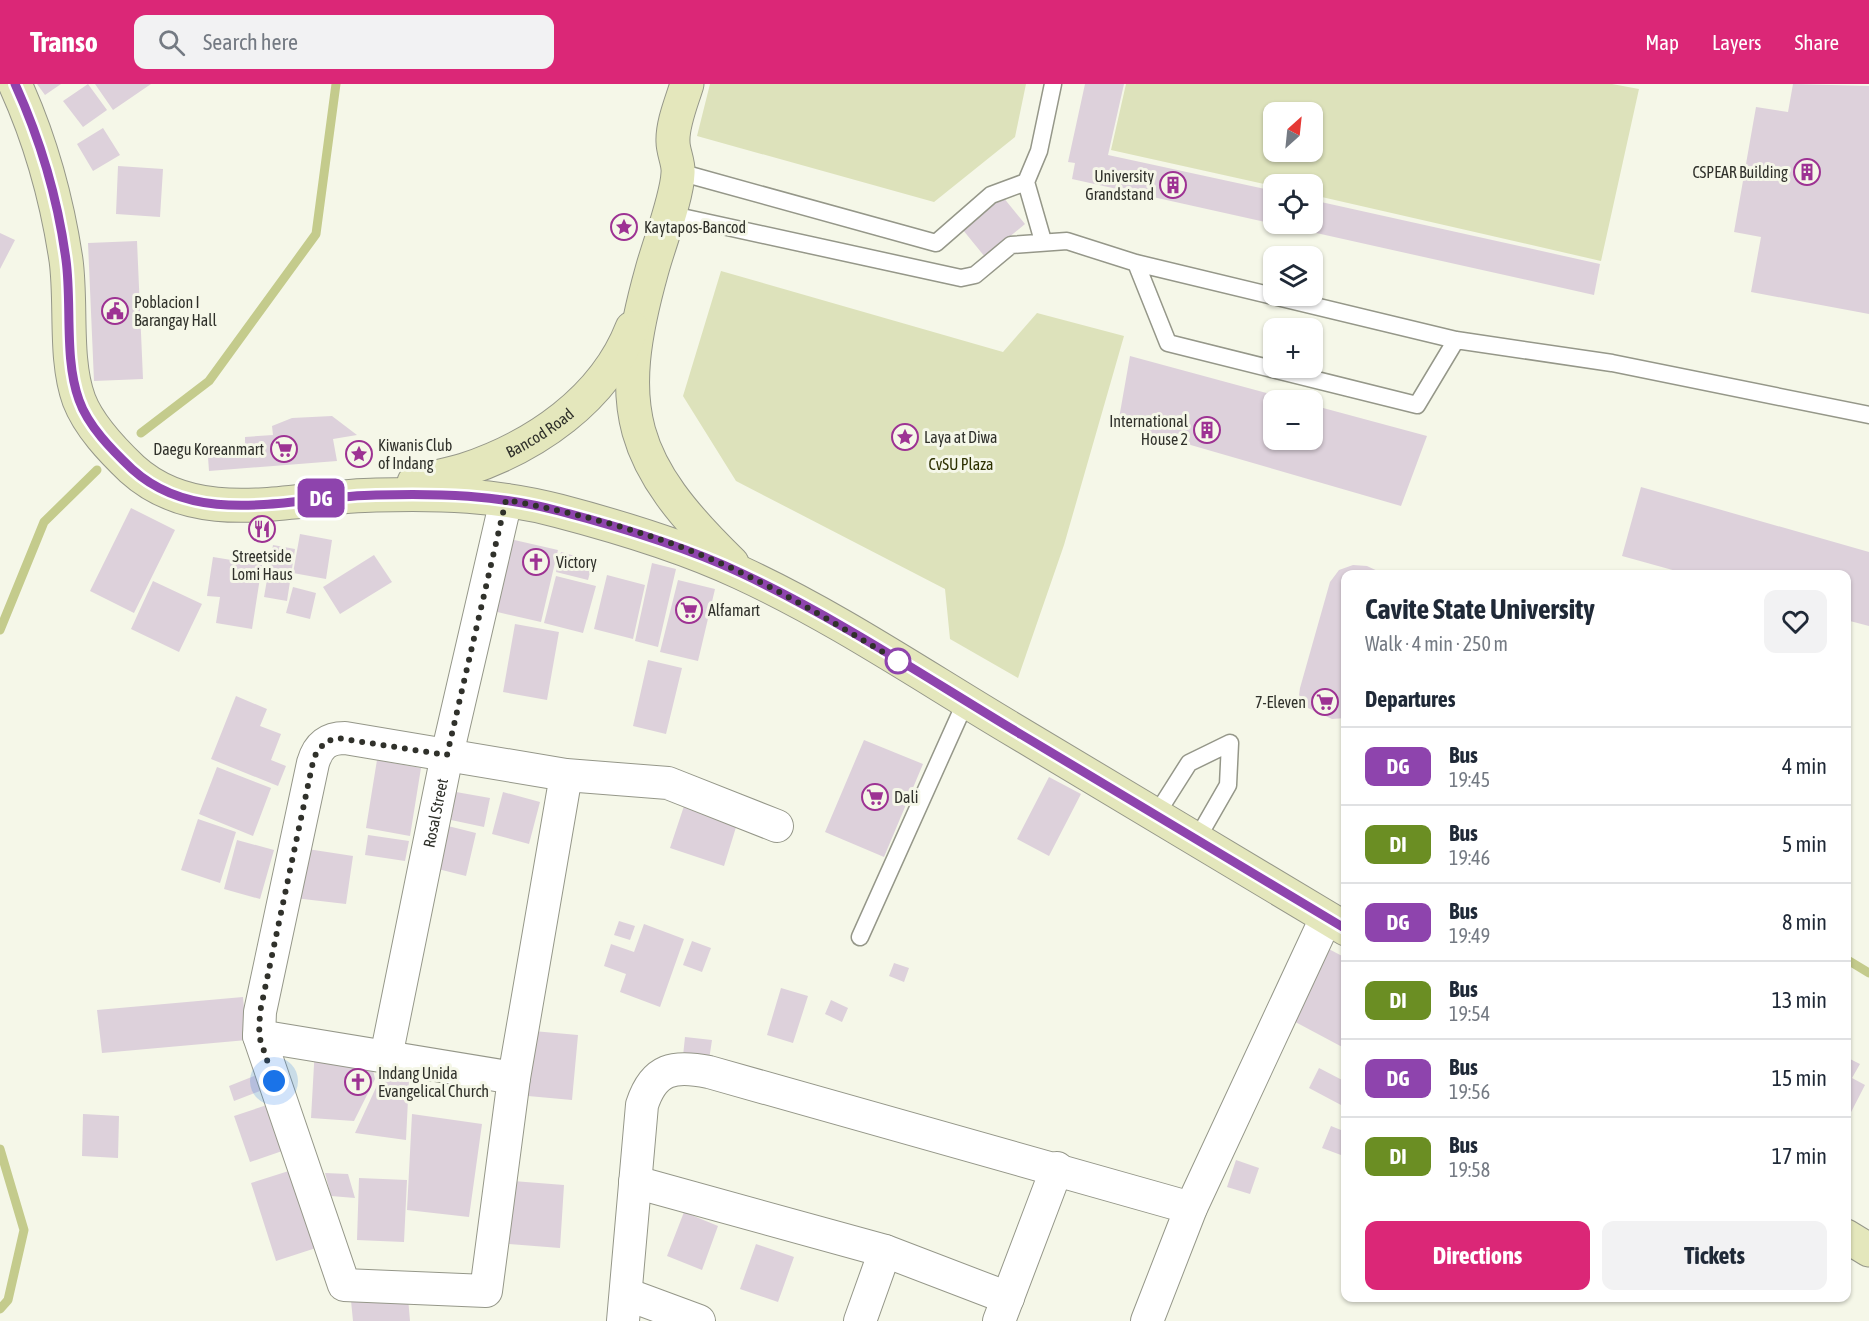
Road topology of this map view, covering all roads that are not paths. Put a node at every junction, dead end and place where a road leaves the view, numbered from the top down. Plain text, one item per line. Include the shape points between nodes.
1 (15, 84) edge
2 (687, 84) edge
3 (1053, 84) edge
4 (679, 172) junction
5 (1026, 182) junction
6 (668, 214) junction
7 (1042, 241) junction
8 (1136, 263) junction
9 (645, 292) junction
10 (1456, 340) junction
11 (1869, 415) edge
12 (373, 495) junction
13 (506, 500) junction
14 (742, 573) junction
15 (966, 701) junction
16 (447, 755) junction
17 (566, 775) junction
18 (1156, 815) junction
19 (777, 826) dead end
20 (1197, 839) junction
21 (1336, 924) edge
22 (860, 937) dead end
23 (259, 1036) junction
24 (387, 1057) junction
25 (514, 1078) junction
26 (1057, 1168) junction
27 (635, 1182) junction
28 (1191, 1208) junction
29 (1851, 1239) edge
30 (1869, 1250) edge
31 (885, 1251) junction
32 (625, 1308) edge
33 (1004, 1309) edge
34 (699, 1321) edge
35 (860, 1321) edge
36 (1147, 1321) edge

1 - 12 main road via 46,168 63,243 75,388 85,413 104,439 148,482 192,502 246,505
2 - 4 main road, Bancod Road via 672,141
3 - 5 lane via 1039,151
4 - 5 lane via 936,243 991,195
4 - 6 main road, Bancod Road
5 - 7 lane
6 - 7 lane via 961,278 975,275 1011,245
6 - 9 main road, Bancod Road
7 - 8 lane via 1067,241
8 - 10 lane
8 - 10 lane via 1168,343 1417,405
9 - 12 main road, Bancod Road via 629,334 607,370 559,423 530,441 463,470
9 - 14 main road, Bancod Road via 635,337 631,395 642,446 680,509
10 - 11 lane via 1612,363
12 - 13 main road via 448,494
13 - 14 main road via 554,509 633,532
13 - 16 street, Rosal Street
14 - 15 main road
15 - 18 main road
15 - 22 lane
16 - 17 street
16 - 23 street via 345,738 330,740 317,751 260,1012
16 - 24 street, Rosal Street
17 - 19 street via 668,783
17 - 25 street
18 - 20 main road
18 - 20 lane via 1190,763 1230,743 1228,785
20 - 21 main road
21 - 28 street
23 - 24 street
23 - 25 street via 344,1285 486,1291
24 - 25 street
26 - 27 street via 709,1072 682,1068 656,1078 646,1093 639,1119
26 - 28 street
26 - 33 street
27 - 31 street
27 - 32 street
28 - 36 street
29 - 30 main road
31 - 33 street
31 - 35 street
32 - 34 street

